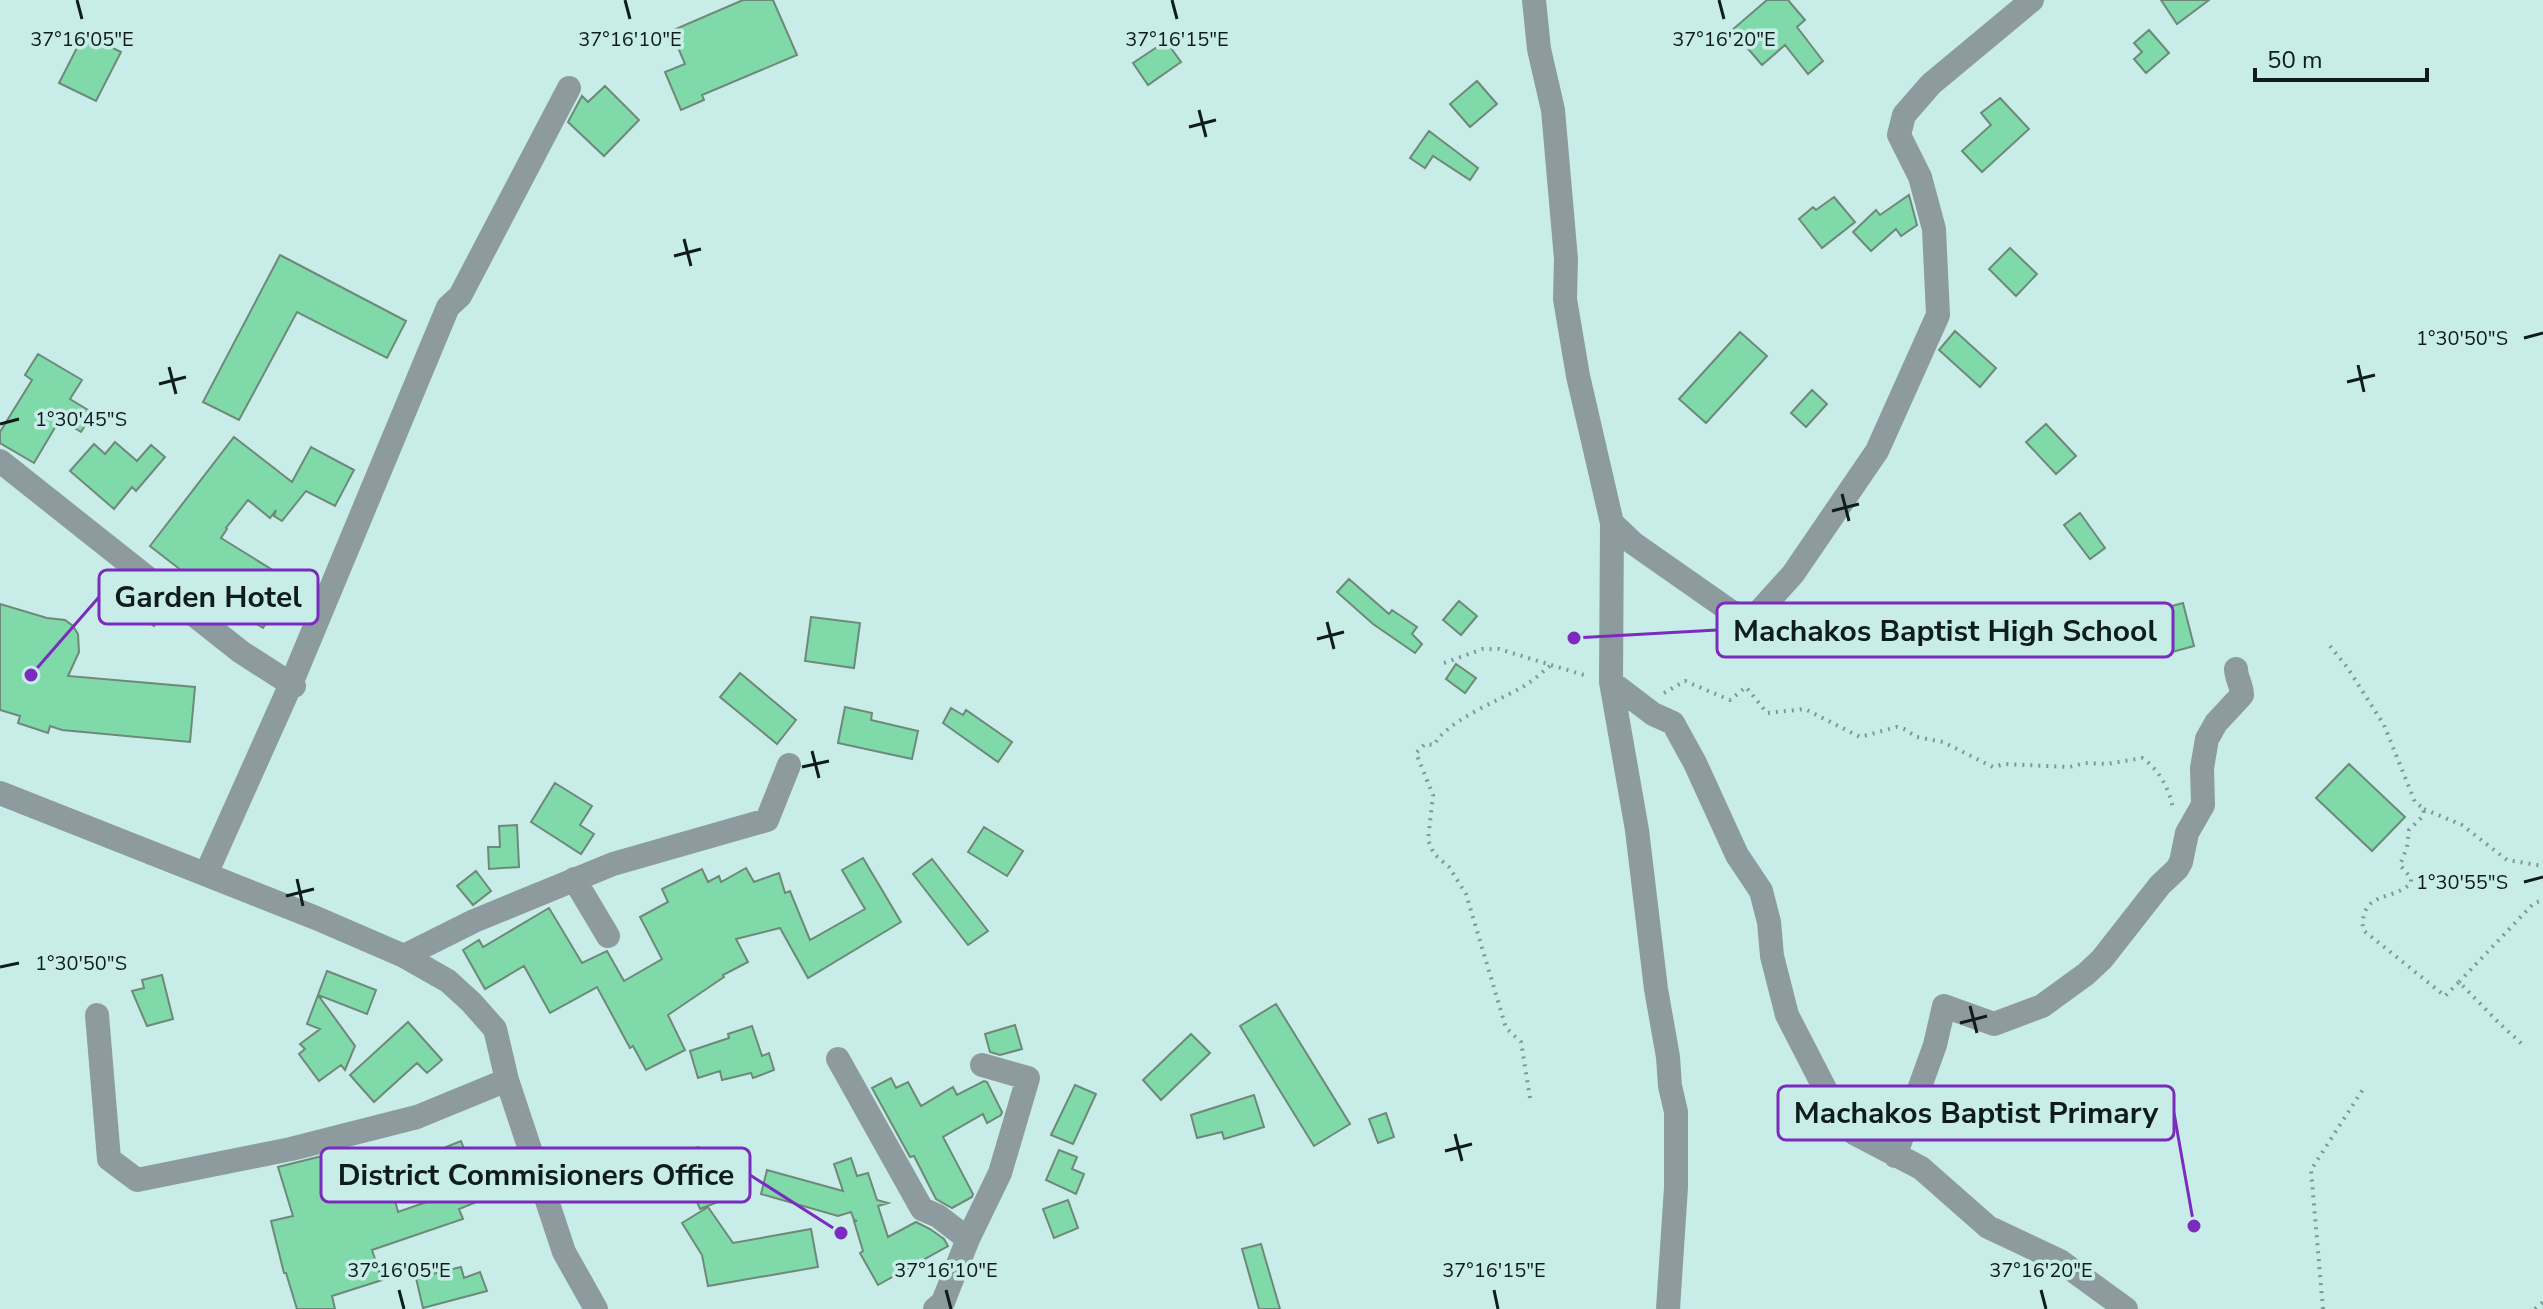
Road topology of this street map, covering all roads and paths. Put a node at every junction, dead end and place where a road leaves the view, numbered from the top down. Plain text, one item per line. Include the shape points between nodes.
1 (1534, 0) edge
2 (2032, 0) edge
3 (569, 88) dead end
4 (0, 461) edge
5 (1612, 523) junction
6 (2330, 646) dead end
7 (1444, 663) dead end
8 (1551, 665) junction
9 (2236, 669) dead end
10 (1611, 682) junction
11 (292, 685) junction
12 (1653, 714) junction
13 (789, 765) dead end
14 (0, 793) edge
15 (2424, 809) junction
16 (2174, 819) dead end
17 (2543, 866) edge
18 (206, 874) junction
19 (574, 879) junction
20 (2543, 900) edge
21 (608, 936) dead end
22 (404, 956) junction
23 (2459, 982) junction
24 (97, 1015) dead end
25 (2522, 1044) dead end
26 (838, 1059) dead end
27 (982, 1065) dead end
28 (507, 1080) junction
29 (2365, 1086) dead end
30 (1530, 1098) dead end
31 (1895, 1156) junction
32 (968, 1239) junction
33 (2543, 1302) edge
34 (596, 1309) edge
35 (935, 1309) edge
36 (1668, 1309) edge
37 (2126, 1309) edge
38 (2323, 1309) edge
39 (2535, 1309) edge

1 - 5 street via 1553,110 1565,299
2 - 5 street via 1931,84 1904,115 1899,135 1920,177 1934,229 1938,315 1877,451 1793,574 1755,616 1733,613
3 - 11 street via 460,296 448,307
4 - 11 street via 241,652
5 - 10 street
6 - 15 path via 2384,725 2415,802
7 - 8 path via 1499,649
8 - 10 path
8 - 30 path via 1416,753 1433,795 1428,840 1466,894 1506,1028 1521,1042
9 - 31 street via 2242,695 2207,739 2203,805 2187,833 2177,869 2102,959 2042,1006 1994,1024 1944,1006
10 - 12 street
10 - 36 street via 1676,1112
11 - 18 street
12 - 16 path via 1664,692 1685,681 1730,700 1746,687 1767,713 1805,709 1860,737 1897,727 1993,767 2070,767 2142,758 2154,766 2168,790
12 - 31 street via 1673,723 1737,855 1761,891 1787,1015 1840,1118 1854,1133
13 - 19 street via 767,820
14 - 18 street
15 - 17 path via 2462,825 2507,860
15 - 23 path via 2409,830 2400,865 2411,883 2367,906 2363,930 2445,996
18 - 22 street
19 - 21 street
19 - 22 street
20 - 23 path via 2534,903
22 - 28 street via 448,981 495,1029
23 - 25 path
24 - 28 street via 109,1159 137,1180 417,1117
26 - 32 street via 922,1209
27 - 32 street via 1028,1078 1000,1173
28 - 34 street via 564,1252
29 - 38 path via 2311,1170
31 - 37 street via 1921,1168 1988,1227 2060,1261
32 - 35 street via 943,1302
33 - 39 path

